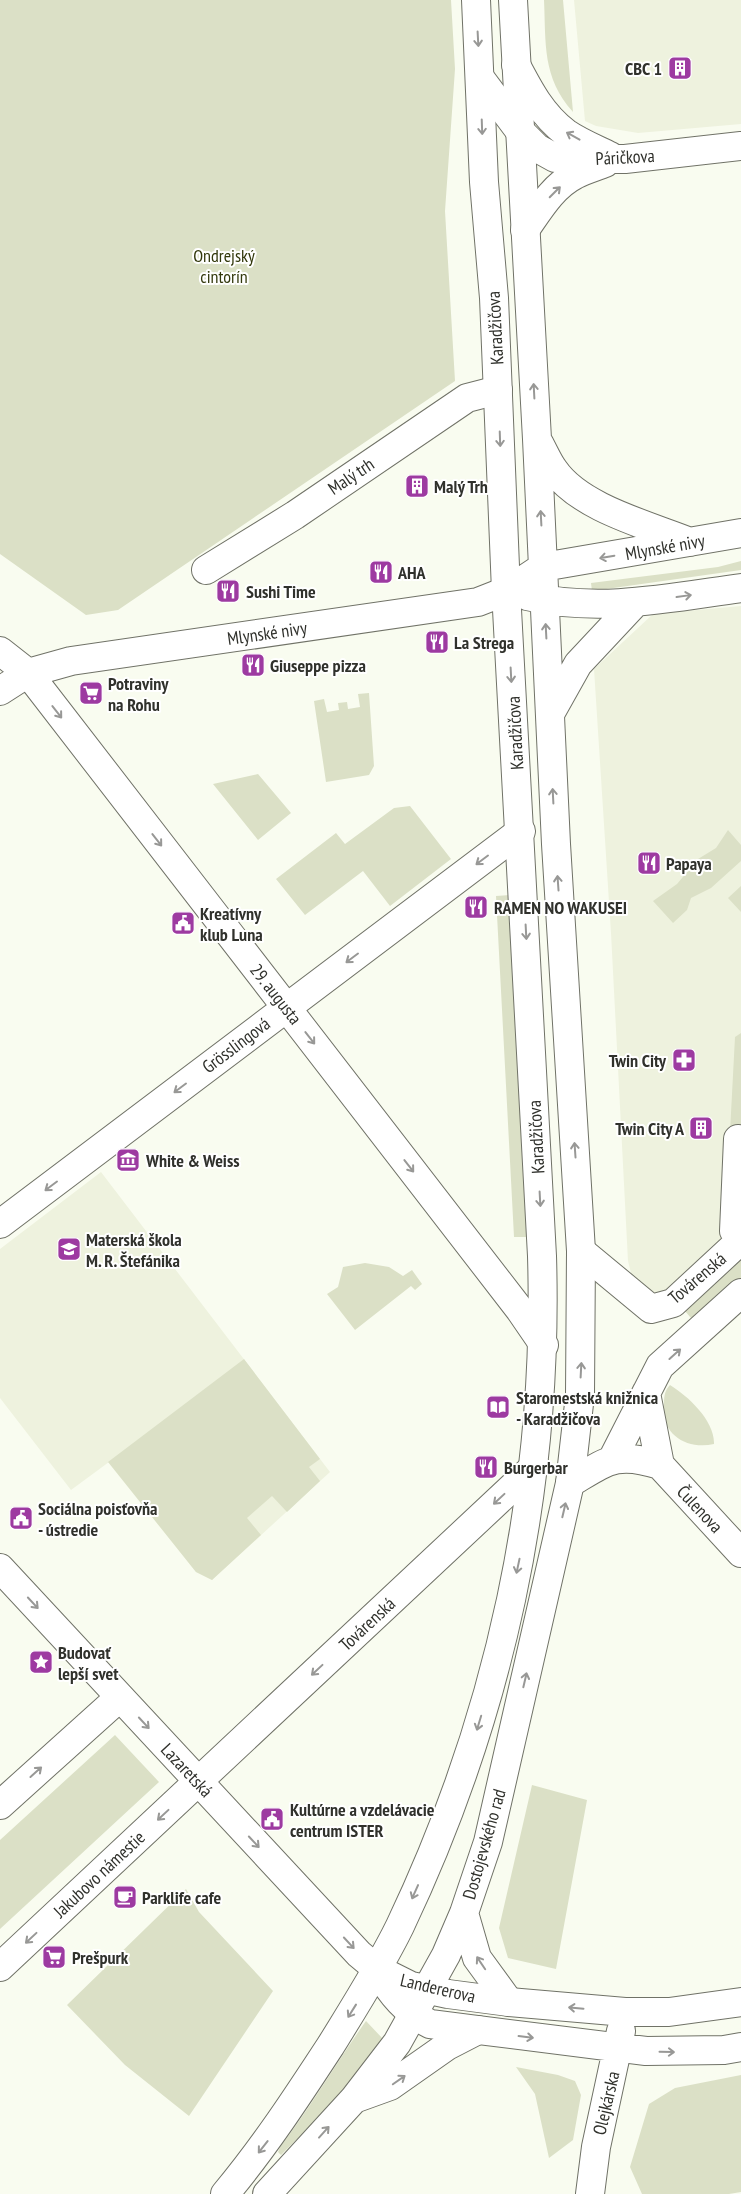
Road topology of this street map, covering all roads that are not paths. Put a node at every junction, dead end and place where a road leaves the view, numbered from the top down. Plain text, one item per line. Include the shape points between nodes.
1 (476, 0) edge
2 (513, 0) edge
3 (516, 65) junction
4 (480, 78) junction
5 (519, 130) junction
6 (741, 146) edge
7 (616, 159) junction
8 (525, 230) junction
9 (498, 390) junction
10 (537, 439) junction
11 (741, 533) edge
12 (690, 542) junction
13 (543, 567) junction
14 (206, 570) dead end
15 (741, 588) edge
16 (506, 591) junction
17 (545, 600) junction
18 (636, 602) junction
19 (0, 651) edge
20 (28, 673) junction
21 (0, 691) edge
22 (550, 714) junction
23 (520, 831) junction
24 (556, 844) junction
25 (286, 1007) junction
26 (738, 1139) dead end
27 (0, 1224) edge
28 (738, 1236) edge
29 (581, 1251) junction
30 (741, 1293) edge
31 (544, 1345) junction
32 (646, 1393) junction
33 (576, 1436) joint
34 (613, 1458) junction
35 (660, 1465) junction
36 (535, 1466) junction
37 (570, 1483) junction
38 (741, 1553) edge
39 (0, 1568) edge
40 (120, 1696) junction
41 (198, 1781) junction
42 (0, 1805) edge
43 (464, 1913) junction
44 (0, 1967) edge
45 (377, 1970) junction
46 (428, 1990) junction
47 (509, 2002) junction
48 (741, 2002) edge
49 (624, 2012) junction
50 (414, 2016) junction
51 (478, 2030) junction
52 (741, 2047) edge
53 (618, 2049) junction
54 (354, 2099) junction
55 (225, 2194) edge
56 (267, 2194) edge
57 (590, 2194) edge

1 -> 4 street, Karadžičova
2 - 3 street, Karadžičova
3 - 5 street, Karadžičova
7 -> 3 street via 566,133 549,118
4 - 5 street, Páričkova
4 -> 9 street, Karadžičova
5 - 7 street, Páričkova via 536,148 555,158
5 - 8 street, Karadžičova
6 - 7 street, Páričkova
8 -> 7 street via 541,205 564,182 575,174
10 -> 8 street, Karadžičova
9 - 14 street, Malý trh via 467,398 295,515
9 -> 16 street, Karadžičova
10 - 12 street via 554,471 580,495
13 -> 10 street, Karadžičova
11 - 12 street, Mlynské nivy
12 -> 13 street, Mlynské nivy
13 - 16 street, Mlynské nivy
13 - 17 street, Karadžičova
18 -> 15 street
16 - 17 street
16 - 20 street, Mlynské nivy via 478,602 71,661
16 -> 23 street, Karadžičova
17 - 18 street via 589,606
22 -> 17 street, Karadžičova
18 - 22 street via 578,664
19 - 20 street, 29. augusta
20 - 21 street, Mlynské nivy
20 -> 25 street, 29. augusta
24 -> 22 street, Karadžičova
23 - 24 street
23 -> 25 street, Grösslingová
23 -> 31 street, Karadžičova
29 -> 24 street, Karadžičova
25 -> 27 street, Grösslingová
25 -> 31 street, 29. augusta
26 - 28 street
28 - 29 street, Továrenská via 673,1304 651,1310
33 -> 29 street, Karadžičova via 582,1350
32 -> 30 street via 660,1366
31 - 36 street, Karadžičova
32 - 34 street
32 - 35 street
33 - 37 street, Dostojevského rad
34 - 35 street via 641,1459
34 - 37 street
35 - 38 street, Čulenova
36 -> 41 street, Továrenská
36 -> 45 street via 504,1632 476,1733 435,1847
43 -> 37 street, Dostojevského rad via 488,1842
39 -> 40 street, Lazaretská
40 -> 41 street, Lazaretská
42 -> 40 street
41 -> 44 street, Jakubovo námestie
41 -> 45 street, Lazaretská
43 - 46 street, Dostojevského rad
47 -> 43 street via 477,1958
45 - 46 street, Landererova
45 - 50 street, Landererova via 393,1995
45 -> 55 street via 274,2133
46 - 47 street, Landererova
46 - 50 street, Dostojevského rad
49 -> 47 street, Landererova
48 - 49 street, Landererova via 669,2012
49 - 53 street, Olejkárska
50 - 51 street, Landererova via 430,2024
50 - 54 street, Dostojevského rad
51 -> 53 street, Landererova
54 -> 51 street via 390,2086 447,2046
53 -> 52 street, Landererova via 674,2052
53 - 57 street, Olejkárska via 596,2147
56 -> 54 street, Dostojevského rad

